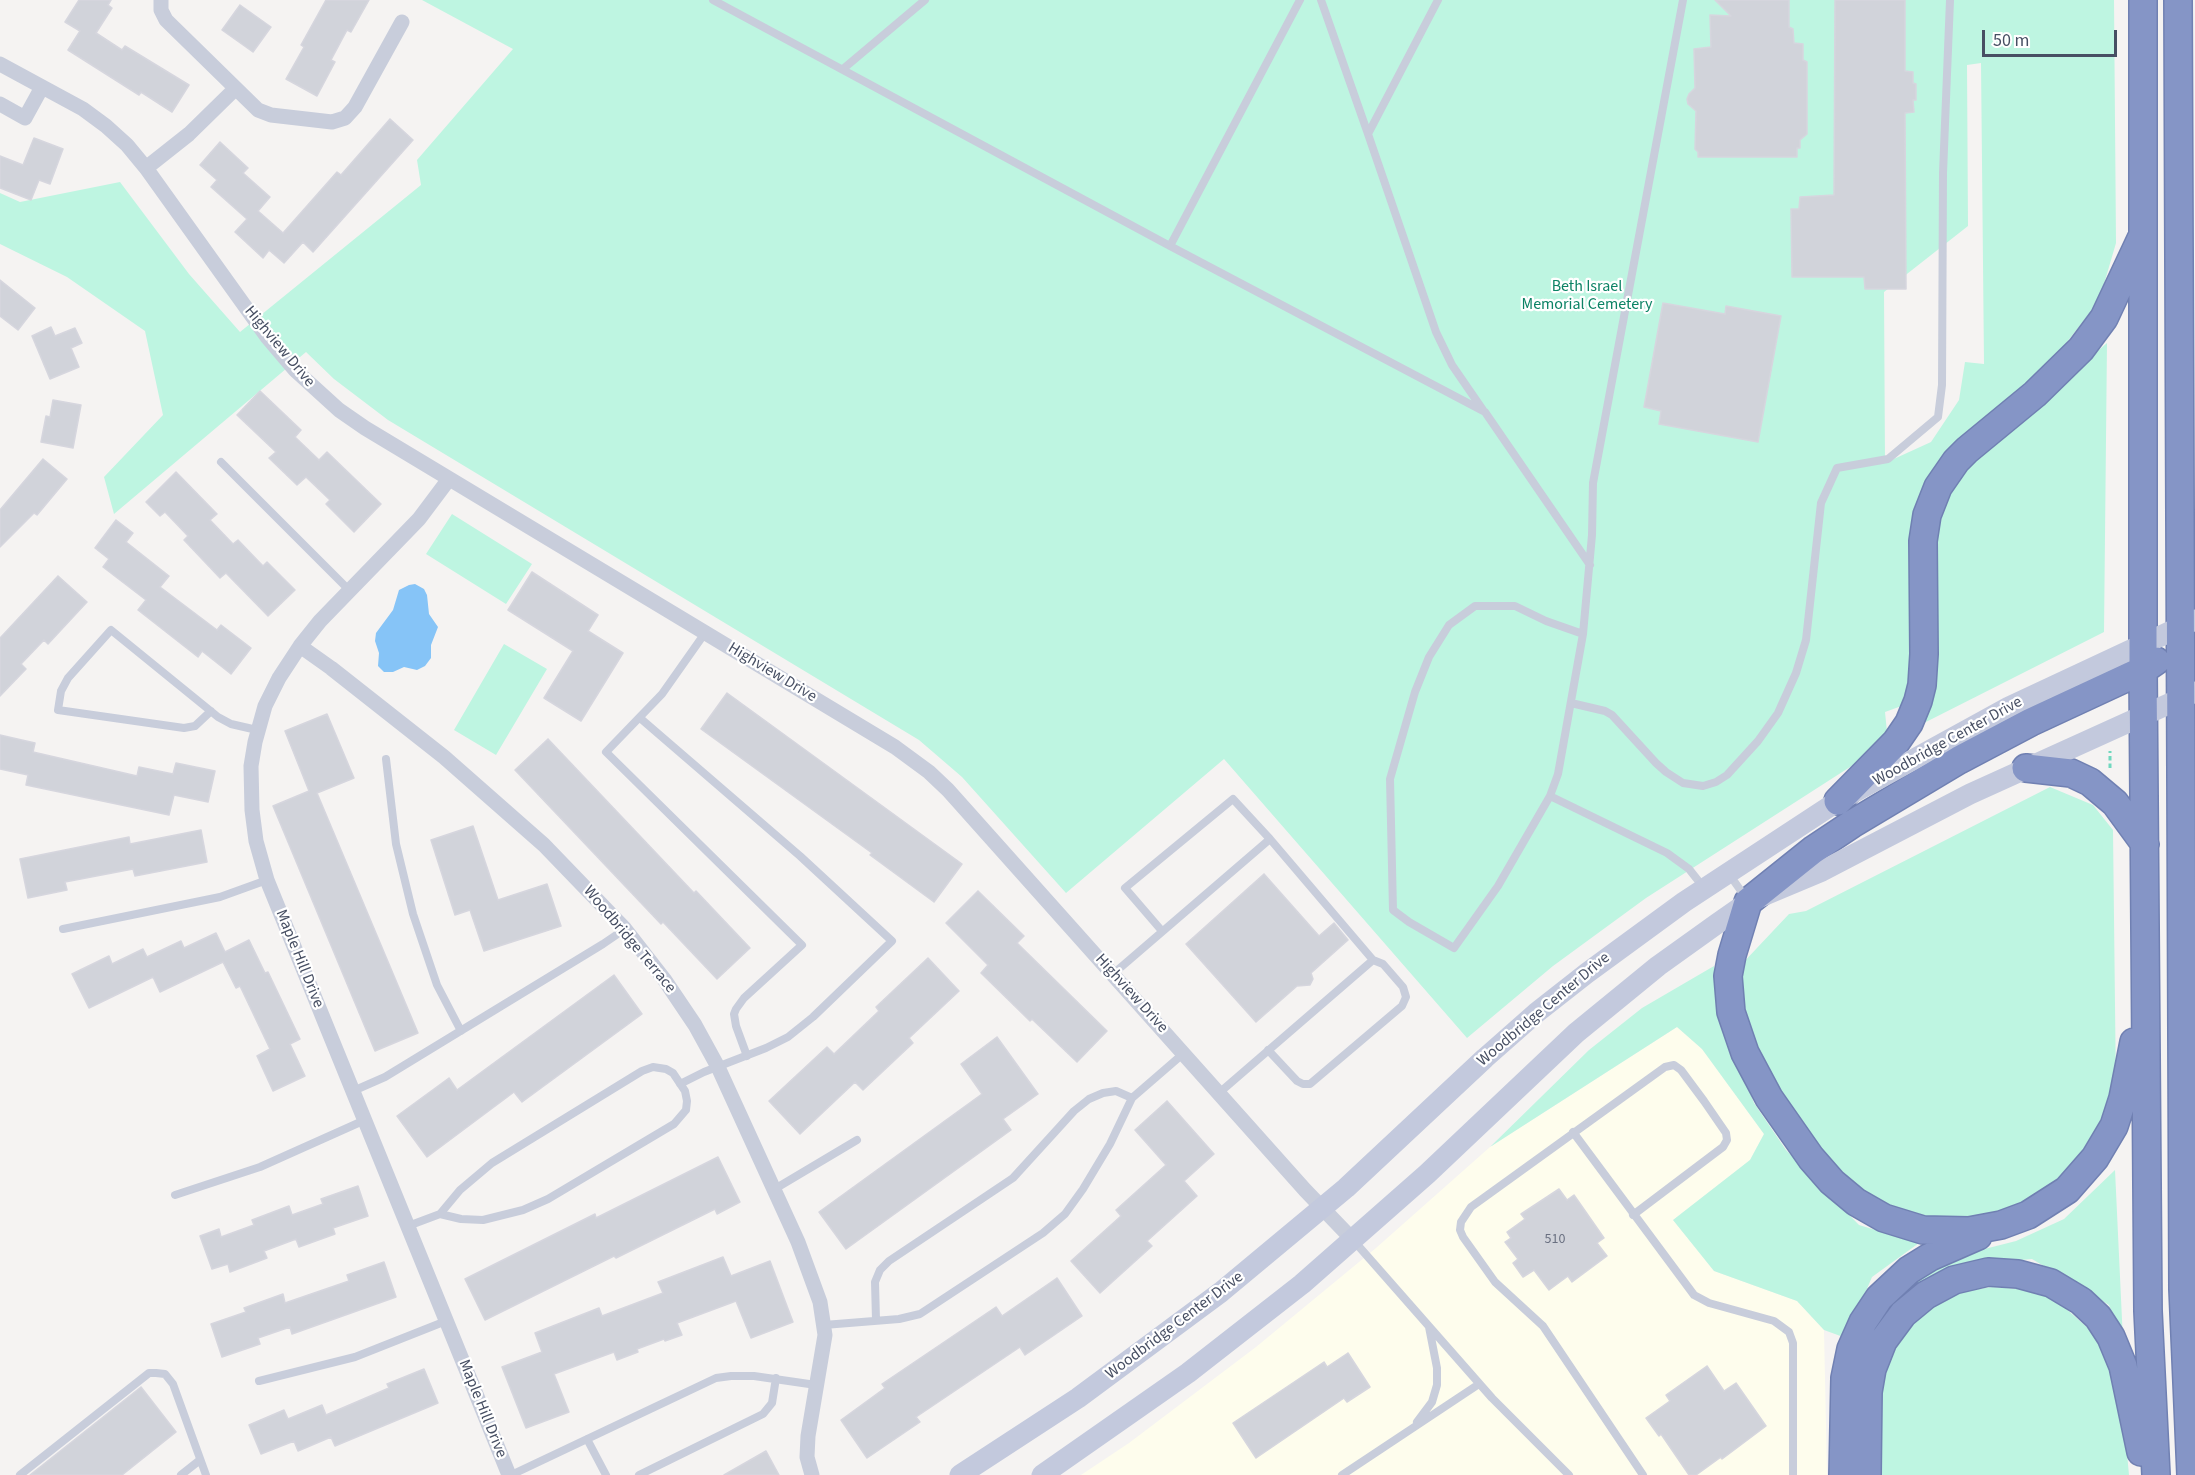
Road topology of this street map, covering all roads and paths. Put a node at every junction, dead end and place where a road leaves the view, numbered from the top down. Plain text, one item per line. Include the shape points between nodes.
1 (161, 0) edge
2 (713, 0) edge
3 (925, 0) edge
4 (1300, 0) edge
5 (1321, 0) edge
6 (1438, 0) edge
7 (1683, 0) edge
8 (1950, 0) edge
9 (2144, 0) edge
10 (2178, 0) edge
11 (402, 22) dead end
12 (0, 64) edge
13 (843, 69) junction
14 (42, 87) junction
15 (235, 89) junction
16 (0, 104) edge
17 (1368, 134) junction
18 (146, 168) junction
19 (2144, 232) junction
20 (1170, 246) junction
21 (1485, 412) junction
22 (2195, 443) edge
23 (221, 462) dead end
24 (2180, 477) junction
25 (449, 479) junction
26 (1590, 565) junction
27 (349, 591) junction
28 (2188, 622) edge
29 (705, 633) junction
30 (1583, 634) junction
31 (2143, 643) junction
32 (300, 646) junction
33 (2143, 670) junction
34 (2188, 682) edge
35 (1571, 703) junction
36 (211, 711) junction
37 (2144, 716) junction
38 (639, 718) junction
39 (257, 730) junction
40 (2110, 751) dead end
41 (386, 759) dead end
42 (2026, 768) junction
43 (2110, 772) dead end
44 (1550, 796) junction
45 (1838, 801) junction
46 (1270, 839) junction
47 (2145, 844) junction
48 (2195, 857) edge
49 (1728, 873) junction
50 (267, 880) junction
51 (2181, 887) junction
52 (1704, 889) junction
53 (1748, 902) junction
54 (63, 929) dead end
55 (625, 929) junction
56 (1162, 931) junction
57 (1373, 960) junction
58 (1113, 974) junction
59 (2146, 982) junction
60 (461, 1031) junction
61 (1268, 1050) junction
62 (1184, 1053) junction
63 (747, 1056) junction
64 (718, 1067) junction
65 (680, 1084) junction
66 (353, 1091) junction
67 (1219, 1093) junction
68 (1132, 1098) junction
69 (365, 1120) junction
70 (1574, 1132) junction
71 (857, 1140) dead end
72 (773, 1190) junction
73 (175, 1195) dead end
74 (1322, 1209) junction
75 (440, 1214) junction
76 (1633, 1215) junction
77 (2001, 1225) junction
78 (408, 1226) junction
79 (1353, 1240) junction
80 (876, 1320) junction
81 (446, 1321) junction
82 (824, 1325) junction
83 (1428, 1326) junction
84 (776, 1378) junction
85 (259, 1381) dead end
86 (1479, 1384) junction
87 (816, 1385) junction
88 (1403, 1435) junction
89 (587, 1439) junction
90 (201, 1460) junction
91 (20, 1475) edge
92 (181, 1475) edge
93 (206, 1475) edge
94 (510, 1475) edge
95 (606, 1475) edge
96 (639, 1475) edge
97 (812, 1475) edge
98 (960, 1475) edge
99 (1042, 1475) edge
100 (1342, 1475) edge
101 (1569, 1475) edge
102 (1643, 1475) edge
103 (1793, 1475) edge
104 (1843, 1475) edge
105 (1867, 1475) edge
106 (2146, 1475) edge
107 (2156, 1475) edge
108 (2191, 1475) edge

1 - 15 street via 166,20
2 - 13 lane
3 - 13 lane
4 - 20 lane
5 - 17 lane
6 - 17 lane
7 - 26 lane via 1593,483
8 - 35 lane via 1943,173 1942,385 1938,417 1888,459 1836,468 1821,503 1806,640 1796,673 1778,712 1727,775 1703,786 1683,783 1661,768 1612,715
9 - 19 highway
10 - 24 highway via 2183,62
11 - 15 street via 355,107 339,121 264,114
12 - 14 street, Highview Drive
13 - 20 lane
14 - 16 street via 25,118
14 - 18 street, Highview Drive via 106,126
15 - 18 street via 189,134
17 - 21 lane via 1436,332 1452,365
18 - 25 street, Highview Drive via 295,369 346,415
19 - 31 highway
19 - 45 highway via 2104,318 2087,341 2035,394 1956,461 1938,487 1927,515 1923,541 1924,654 1918,701 1896,742
20 - 21 lane
21 - 26 lane
22 - 24 highway
23 - 27 lane
24 - 28 highway
25 - 27 street, Maple Hill Drive via 419,519
25 - 29 street, Highview Drive
26 - 30 lane
27 - 32 street, Maple Hill Drive
28 - 31 street, Woodbridge Center Drive
28 - 33 highway via 2172,646
28 - 34 highway
29 - 38 lane via 666,689
29 - 58 street, Highview Drive via 929,772
30 - 35 lane
30 - 44 lane via 1515,606 1475,606 1449,625 1429,657 1415,692 1390,779 1393,910 1454,948 1498,886
31 - 33 highway
31 - 45 street, Woodbridge Center Drive via 2009,707
32 - 39 street, Maple Hill Drive via 270,694
32 - 55 street, Woodbridge Terrace via 492,797 561,861
33 - 37 highway
33 - 53 highway via 2031,722 1924,781 1813,850
34 - 37 highway via 2167,682 2146,705
34 - 51 highway
35 - 44 lane
36 - 36 lane via 111,630 68,678 58,710 184,728 195,726
36 - 39 lane via 231,724
37 - 42 street
37 - 47 highway
38 - 63 lane via 606,752 802,945 736,1009 736,1026
38 - 63 lane via 892,941 797,1030
39 - 50 street, Maple Hill Drive via 251,766 252,810
40 - 43 path
41 - 60 lane via 396,844 413,914 440,991
42 - 47 highway via 2071,773 2090,782 2115,803
42 - 53 street via 1822,871
44 - 52 lane via 1667,853 1689,869
45 - 49 street, Woodbridge Center Drive
46 - 56 lane
46 - 56 lane via 1233,799 1125,888
46 - 57 lane
47 - 59 highway
48 - 51 highway
49 - 52 street, Woodbridge Center Drive
49 - 53 lane
50 - 54 lane via 220,897
50 - 66 street, Maple Hill Drive
51 - 108 highway via 2185,1044 2183,1338
52 - 74 street, Woodbridge Center Drive via 1536,1013
53 - 77 highway via 1728,976 1735,1027 1760,1083 1811,1158 1851,1198 1897,1223 1953,1232
53 - 79 street via 1658,966 1576,1033
55 - 60 lane
55 - 64 street, Woodbridge Terrace via 675,994
56 - 58 lane
57 - 61 lane
57 - 61 lane via 1383,964 1403,987 1406,997 1402,1006 1310,1084 1297,1081
58 - 62 street, Highview Drive
59 - 77 highway via 2123,1098 2102,1148 2083,1174 2056,1199
59 - 107 highway via 2148,1322
60 - 66 lane via 385,1077
61 - 67 lane
62 - 67 street, Highview Drive
62 - 68 lane
63 - 64 lane
64 - 65 lane
64 - 72 street, Woodbridge Terrace
65 - 75 lane via 673,1073 662,1068 642,1071 492,1163 468,1182
65 - 75 lane via 687,1096 687,1106 678,1121 559,1194 493,1218 472,1220
66 - 69 street, Maple Hill Drive
67 - 74 street, Highview Drive
68 - 80 lane via 1105,1153 1058,1220 920,1314
68 - 80 lane via 1116,1091 1089,1099 1013,1178 889,1261 875,1282
69 - 73 lane via 260,1167
69 - 78 street, Maple Hill Drive
70 - 76 lane
70 - 76 lane via 1667,1066 1679,1067 1704,1101 1726,1133 1725,1145
70 - 102 lane via 1471,1207 1460,1230 1495,1282 1543,1326
71 - 72 lane
72 - 82 street, Woodbridge Terrace via 805,1258
74 - 79 street, Highview Drive
74 - 98 street, Woodbridge Center Drive via 1145,1350
75 - 78 lane
76 - 103 lane via 1694,1295 1708,1303 1774,1321 1789,1332 1793,1343
77 - 104 highway via 1909,1270 1879,1298 1863,1322 1851,1349 1845,1378
78 - 81 street, Maple Hill Drive
79 - 83 lane
79 - 99 street via 1238,1335
80 - 82 lane
81 - 85 lane via 355,1357
81 - 94 street, Maple Hill Drive
82 - 87 street, Woodbridge Terrace
83 - 86 lane
83 - 88 lane via 1437,1385 1426,1411
84 - 87 lane
84 - 89 lane via 716,1378
84 - 96 lane via 772,1403 764,1414
86 - 88 lane
86 - 101 lane
87 - 97 street, Woodbridge Terrace via 807,1446
88 - 100 lane
89 - 94 lane
89 - 95 lane
90 - 91 lane via 173,1384 165,1374 149,1373
90 - 92 lane
90 - 93 lane
105 - 106 highway via 1868,1392 1872,1369 1884,1341 1903,1314 1926,1295 1954,1280 1988,1272 2018,1274 2051,1283 2081,1301 2105,1326 2123,1366

